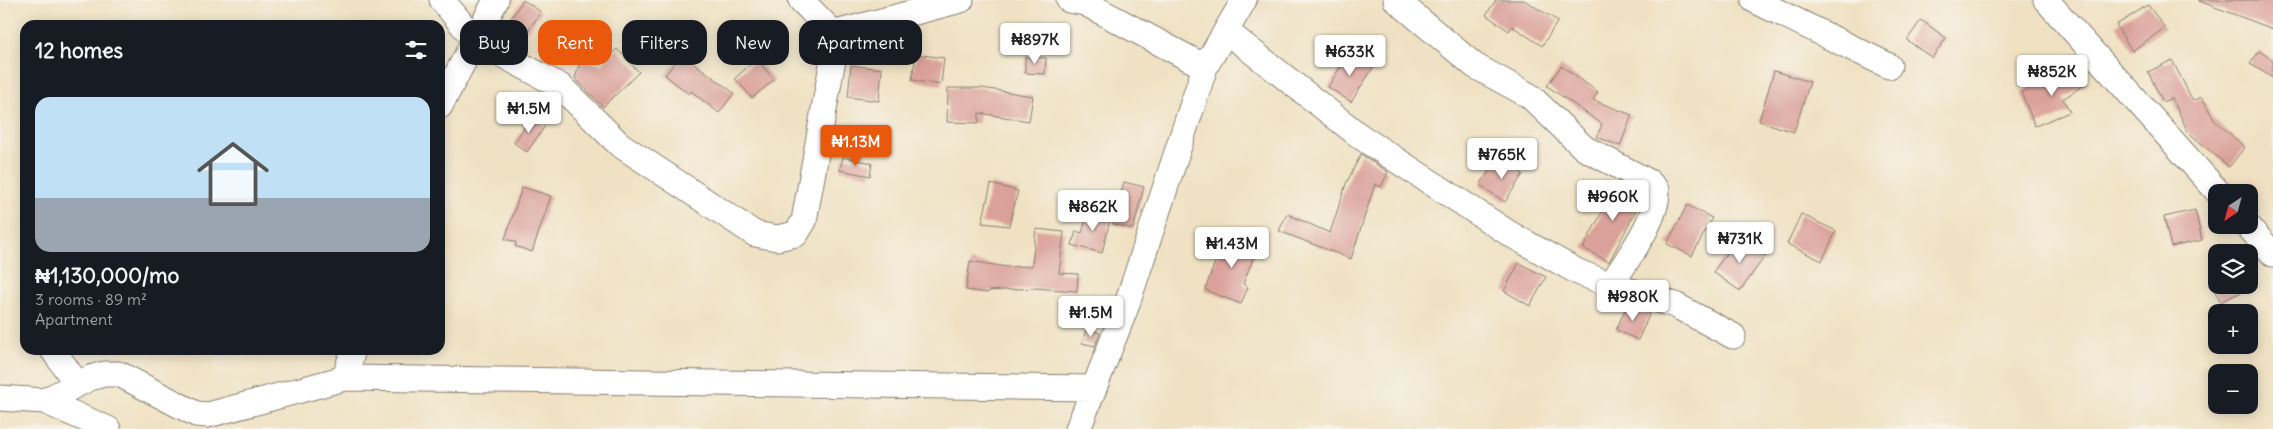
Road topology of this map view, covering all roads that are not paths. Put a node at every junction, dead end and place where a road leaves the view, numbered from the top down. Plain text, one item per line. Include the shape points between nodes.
1 (442, 0) edge
2 (496, 0) edge
3 (801, 0) edge
4 (961, 0) edge
5 (1069, 0) edge
6 (1244, 0) edge
7 (1396, 0) edge
8 (1754, 0) edge
9 (2046, 0) edge
10 (486, 20) edge
11 (820, 20) edge
12 (888, 20) edge
13 (460, 22) edge
14 (1226, 31) junction
15 (462, 65) edge
16 (521, 65) edge
17 (832, 65) edge
18 (1889, 66) dead end
19 (1205, 67) junction
20 (445, 97) edge
21 (2211, 184) edge
22 (2255, 234) edge
23 (2273, 254) edge
24 (1611, 285) junction
25 (1733, 336) dead end
26 (57, 355) edge
27 (352, 355) edge
28 (345, 378) junction
29 (77, 384) junction
30 (1093, 388) junction
31 (0, 398) edge
32 (44, 401) junction
33 (108, 429) edge
34 (1078, 429) edge

1 - 13 street
2 - 10 street
3 - 11 street
4 - 12 street
5 - 19 street via 1085,3
6 - 14 street
7 - 24 street via 1476,66 1530,96 1584,148 1649,182 1657,190 1655,207
8 - 18 street
9 - 21 street
14 - 19 street
14 - 24 street via 1361,137 1510,234 1578,272
15 - 20 street
16 - 17 street via 560,86 619,144 755,234 777,238 796,234 804,221
19 - 30 street via 1126,307
22 - 23 street
24 - 25 street via 1675,305
26 - 29 street
27 - 28 street
28 - 29 street via 208,415 196,414 119,374 104,374
28 - 30 street
29 - 32 street
30 - 34 street
31 - 32 street
32 - 33 street

